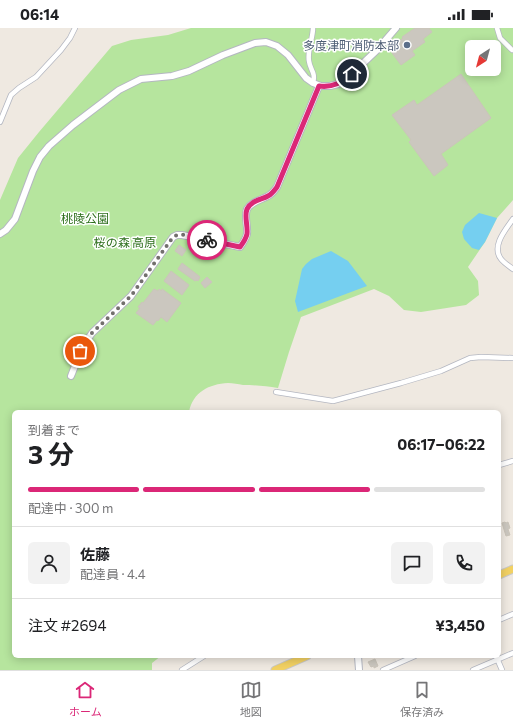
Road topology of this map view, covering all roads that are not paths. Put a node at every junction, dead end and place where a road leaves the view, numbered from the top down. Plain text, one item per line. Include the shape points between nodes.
1 (76, 28) edge
2 (313, 28) edge
3 (396, 28) edge
4 (497, 28) edge
5 (512, 50) edge
6 (316, 84) junction
7 (3, 109) edge
8 (0, 122) edge
9 (513, 219) edge
10 (0, 234) edge
11 (513, 269) edge
12 (513, 358) edge
13 (71, 376) dead end
14 (276, 392) dead end
15 (513, 460) edge
16 (501, 464) edge
17 (513, 569) edge
18 (501, 574) edge
19 (513, 614) edge
20 (501, 619) edge
21 (513, 653) edge
22 (501, 657) edge
23 (201, 658) edge
24 (302, 658) edge
25 (358, 658) edge
26 (410, 658) edge
27 (497, 658) edge
28 (182, 670) edge
29 (275, 670) edge
30 (359, 670) edge
31 (383, 670) edge
32 (473, 670) edge
33 (502, 670) edge

1 - 7 street via 61,50 36,77 11,95
2 - 6 street via 309,61
3 - 6 street via 346,79 330,86
4 - 5 street via 500,38
6 - 10 street via 306,78 288,55 277,46 266,42 255,43 223,55 189,71 140,80 120,90 49,146 33,171 15,219
6 - 13 street via 277,187 273,193 252,203 247,209 247,235 240,247 182,234 173,237 131,296 88,338
7 - 8 street
9 - 11 street via 502,235 498,248 500,258
12 - 14 street via 470,358 441,372 333,401
15 - 16 street
17 - 18 main road
19 - 20 street
21 - 22 street
23 - 28 street
24 - 29 main road
25 - 30 street
26 - 31 street
27 - 32 street
27 - 33 street

